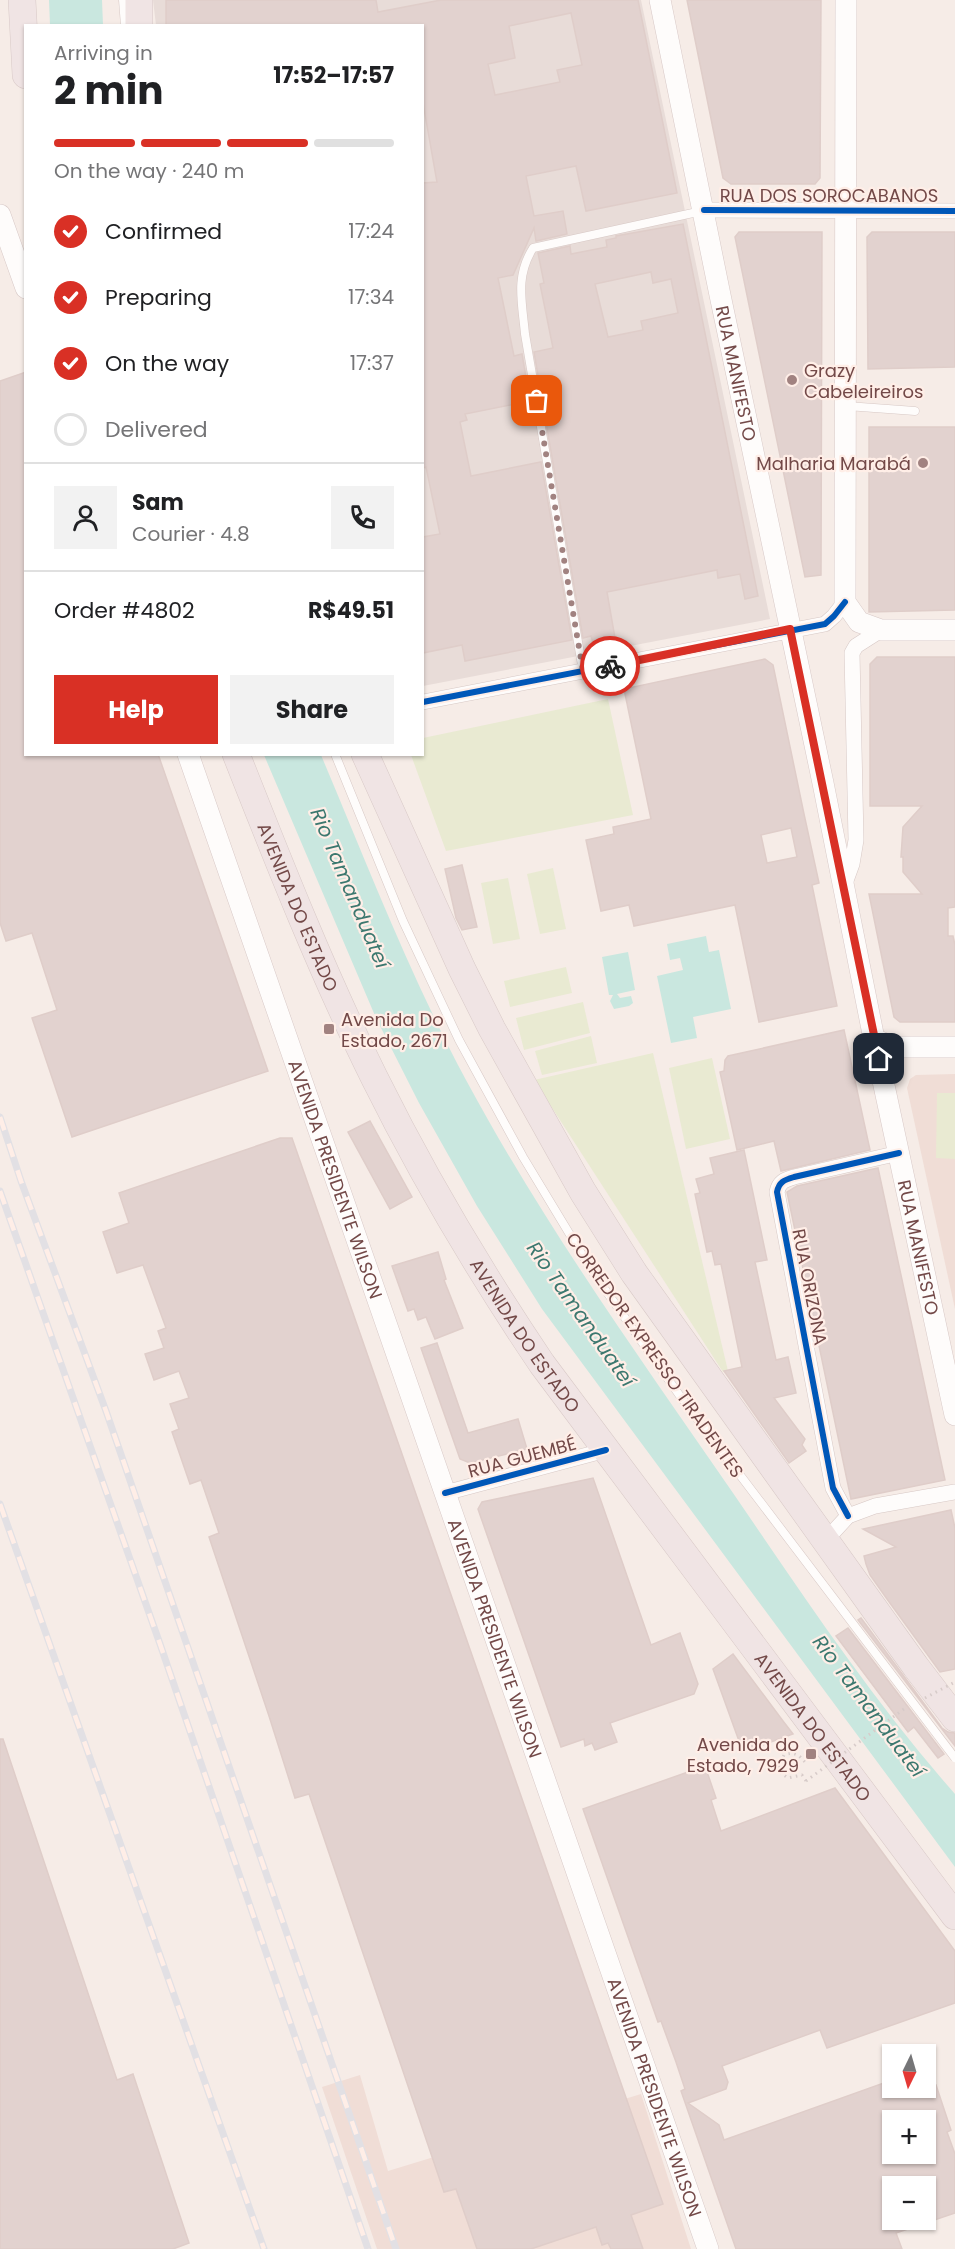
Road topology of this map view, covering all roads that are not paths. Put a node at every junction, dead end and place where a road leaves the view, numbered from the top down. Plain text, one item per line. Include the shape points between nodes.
1 (22, 0) edge
2 (123, 0) edge
3 (139, 0) edge
4 (660, 0) edge
5 (846, 0) edge
6 (125, 24) edge
7 (140, 24) edge
8 (24, 38) edge
9 (704, 210) junction
10 (955, 210) edge
11 (846, 211) junction
12 (0, 215) edge
13 (24, 282) edge
14 (846, 405) junction
15 (915, 411) dead end
16 (845, 602) junction
17 (790, 629) junction
18 (881, 630) junction
19 (955, 630) edge
20 (583, 671) junction
21 (424, 702) edge
22 (189, 756) edge
23 (237, 756) edge
24 (336, 756) edge
25 (366, 756) edge
26 (844, 886) junction
27 (874, 1039) junction
28 (898, 1047) junction
29 (955, 1047) edge
30 (883, 1079) junction
31 (899, 1154) junction
32 (955, 1415) edge
33 (606, 1450) junction
34 (955, 1492) edge
35 (445, 1493) junction
36 (848, 1516) junction
37 (825, 1541) junction
38 (954, 1715) edge
39 (955, 1758) edge
40 (955, 1916) edge
41 (708, 2249) edge

1 - 8 highway
2 - 6 lane
3 - 7 highway
4 - 9 main road, RUA MANIFESTO
5 - 11 main road
9 - 11 street, RUA DOS SOROCABANOS
9 - 17 main road, RUA MANIFESTO
9 - 20 lane via 533,248 524,262 520,285 525,334
10 - 11 street, RUA DOS SOROCABANOS
11 - 14 main road
12 - 13 main road
14 - 15 lane
14 - 16 main road
16 - 17 street via 825,624
16 - 18 main road via 859,622
17 - 20 street
17 - 26 main road, RUA MANIFESTO
18 - 19 main road
18 - 26 street, RUA MANIFESTO via 856,646 851,658 856,840
20 - 21 street
22 - 35 main road, AVENIDA PRESIDENTE WILSON
23 - 33 highway, AVENIDA DO ESTADO via 308,932 374,1077 492,1290
24 - 39 lane, CORREDOR EXPRESSO TIRADENTES, bridge via 403,921 459,1040 592,1271 680,1395
25 - 37 highway via 477,999 583,1192 634,1274
26 - 27 main road, RUA MANIFESTO
27 - 28 main road via 885,1046
27 - 30 main road, RUA MANIFESTO
28 - 29 main road
28 - 30 main road via 888,1061
30 - 31 main road, RUA MANIFESTO
31 - 32 main road, RUA MANIFESTO
31 - 36 street, RUA ORIZONA via 783,1180 777,1192 833,1488
33 - 35 street, RUA GUEMBÉ
33 - 40 highway, AVENIDA DO ESTADO
34 - 36 street via 874,1506
35 - 41 main road, AVENIDA PRESIDENTE WILSON
36 - 37 street
37 - 38 highway

